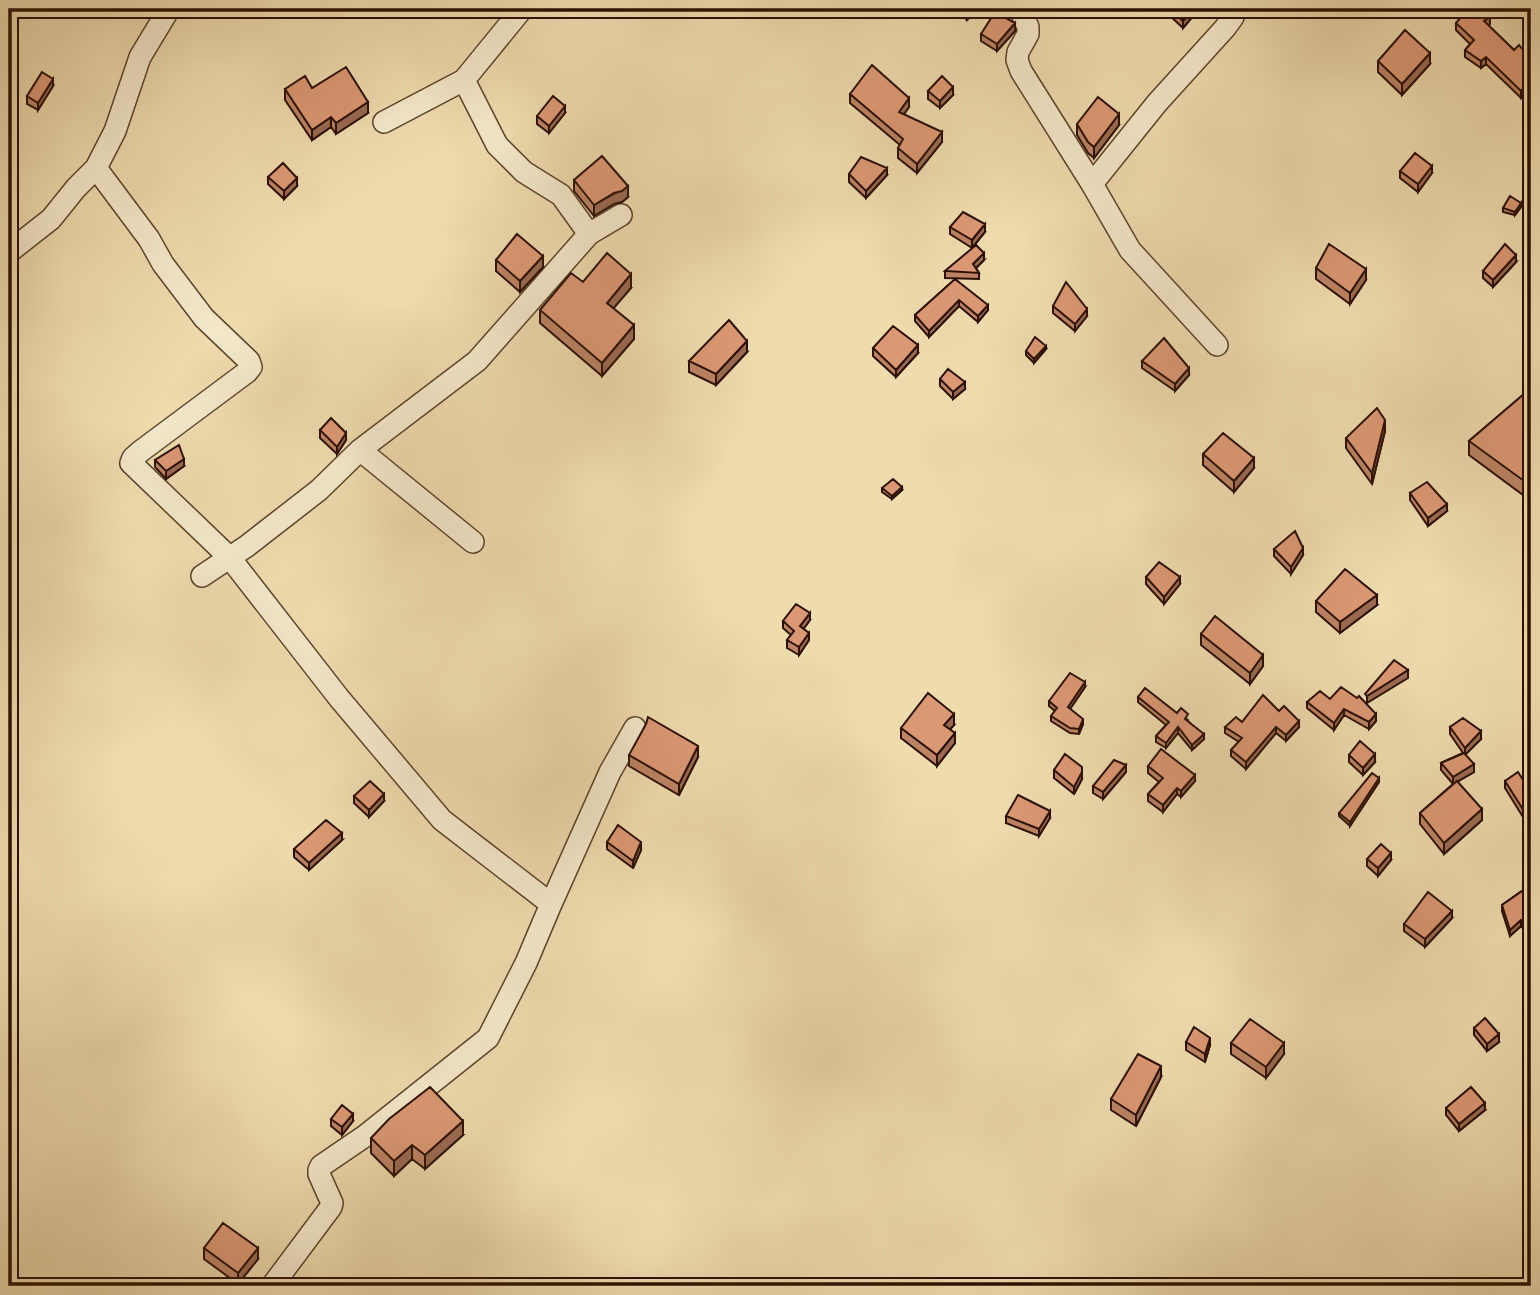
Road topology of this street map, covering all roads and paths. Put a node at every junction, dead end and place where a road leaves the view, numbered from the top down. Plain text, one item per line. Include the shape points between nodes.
1 (169, 9) edge
2 (522, 9) edge
3 (1020, 9) edge
4 (1234, 9) edge
5 (464, 80) junction
6 (384, 122) dead end
7 (96, 168) junction
8 (1092, 184) junction
9 (621, 215) dead end
10 (589, 234) junction
11 (9, 252) edge
12 (1217, 345) dead end
13 (360, 450) junction
14 (473, 542) dead end
15 (230, 558) junction
16 (202, 576) dead end
17 (635, 728) dead end
18 (551, 904) junction
19 (272, 1286) edge

1 - 7 street via 140,57 115,131
2 - 5 street
3 - 8 street via 1028,27 1018,52 1021,71
4 - 8 street via 1225,28
5 - 6 street
5 - 10 street via 497,145 524,172 561,195
7 - 11 street via 51,219
7 - 15 street via 204,318 249,361 247,373 131,463
8 - 12 street via 1130,250
9 - 10 street
10 - 13 street via 477,361
13 - 14 street
13 - 15 street via 320,490
15 - 16 street
15 - 18 street via 442,820
17 - 18 street via 610,772
18 - 19 street via 488,1038 321,1166 319,1174 331,1207

